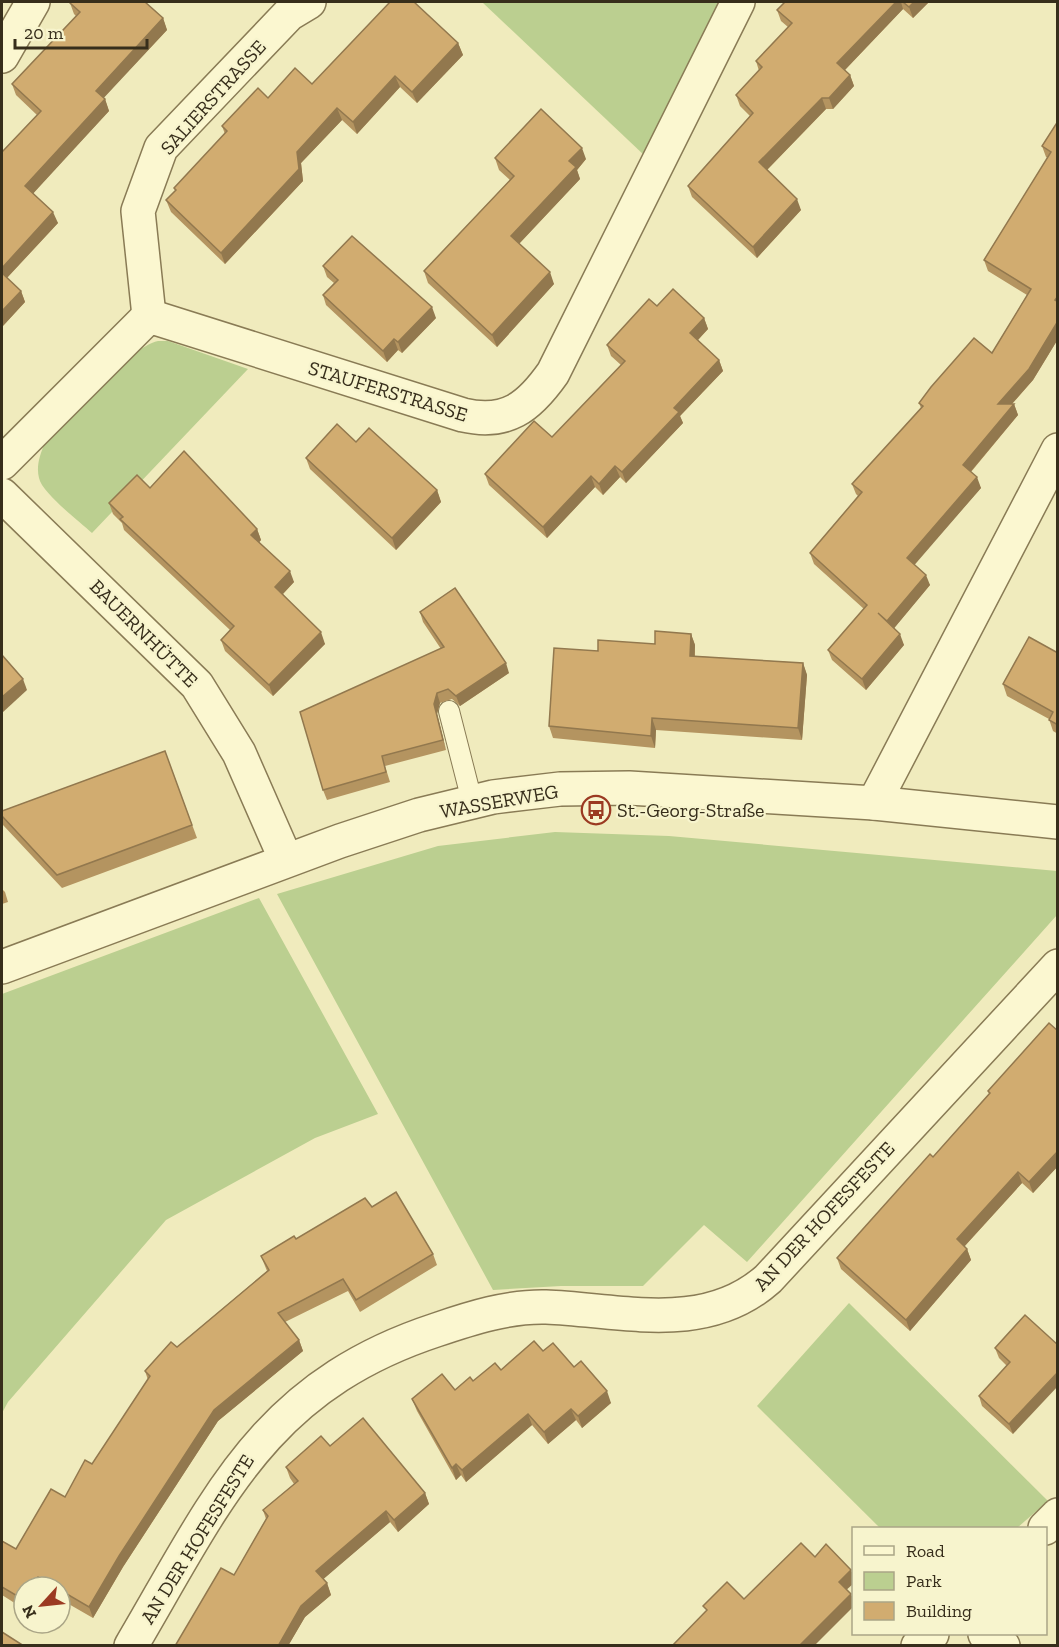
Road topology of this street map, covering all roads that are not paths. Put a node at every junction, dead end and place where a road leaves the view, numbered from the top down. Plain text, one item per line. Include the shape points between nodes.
1 (33, 2) edge
2 (309, 2) edge
3 (738, 2) edge
4 (2, 56) edge
5 (149, 316) junction
6 (1058, 450) edge
7 (2, 463) edge
8 (2, 495) edge
9 (449, 711) dead end
10 (472, 801) junction
11 (874, 803) junction
12 (1058, 822) edge
13 (286, 860) junction
14 (1058, 966) edge
15 (2, 967) edge
16 (1058, 1515) edge
17 (1046, 1527) edge
18 (931, 1635) edge
19 (987, 1635) edge
20 (131, 1646) edge
21 (918, 1646) edge
22 (1003, 1646) edge

1 - 4 street
2 - 5 street, SALIERSTRASSE via 288,14 161,148 138,211
3 - 5 street, STAUFERSTRASSE via 553,373 536,396 515,411 491,419 464,415
5 - 7 street
6 - 11 street
8 - 13 street, BAUERNHÜTTE via 197,685 239,753
9 - 10 lane
10 - 11 street, WASSERWEG via 560,789 629,788
10 - 13 street, WASSERWEG
11 - 12 street, WASSERWEG
13 - 15 street, WASSERWEG
14 - 20 street, AN DER HOFESFESTE via 768,1279 742,1299 712,1310 679,1315 545,1307 494,1313 415,1336 355,1364 306,1397 257,1444 230,1478
16 - 17 street
18 - 21 street
19 - 22 street

